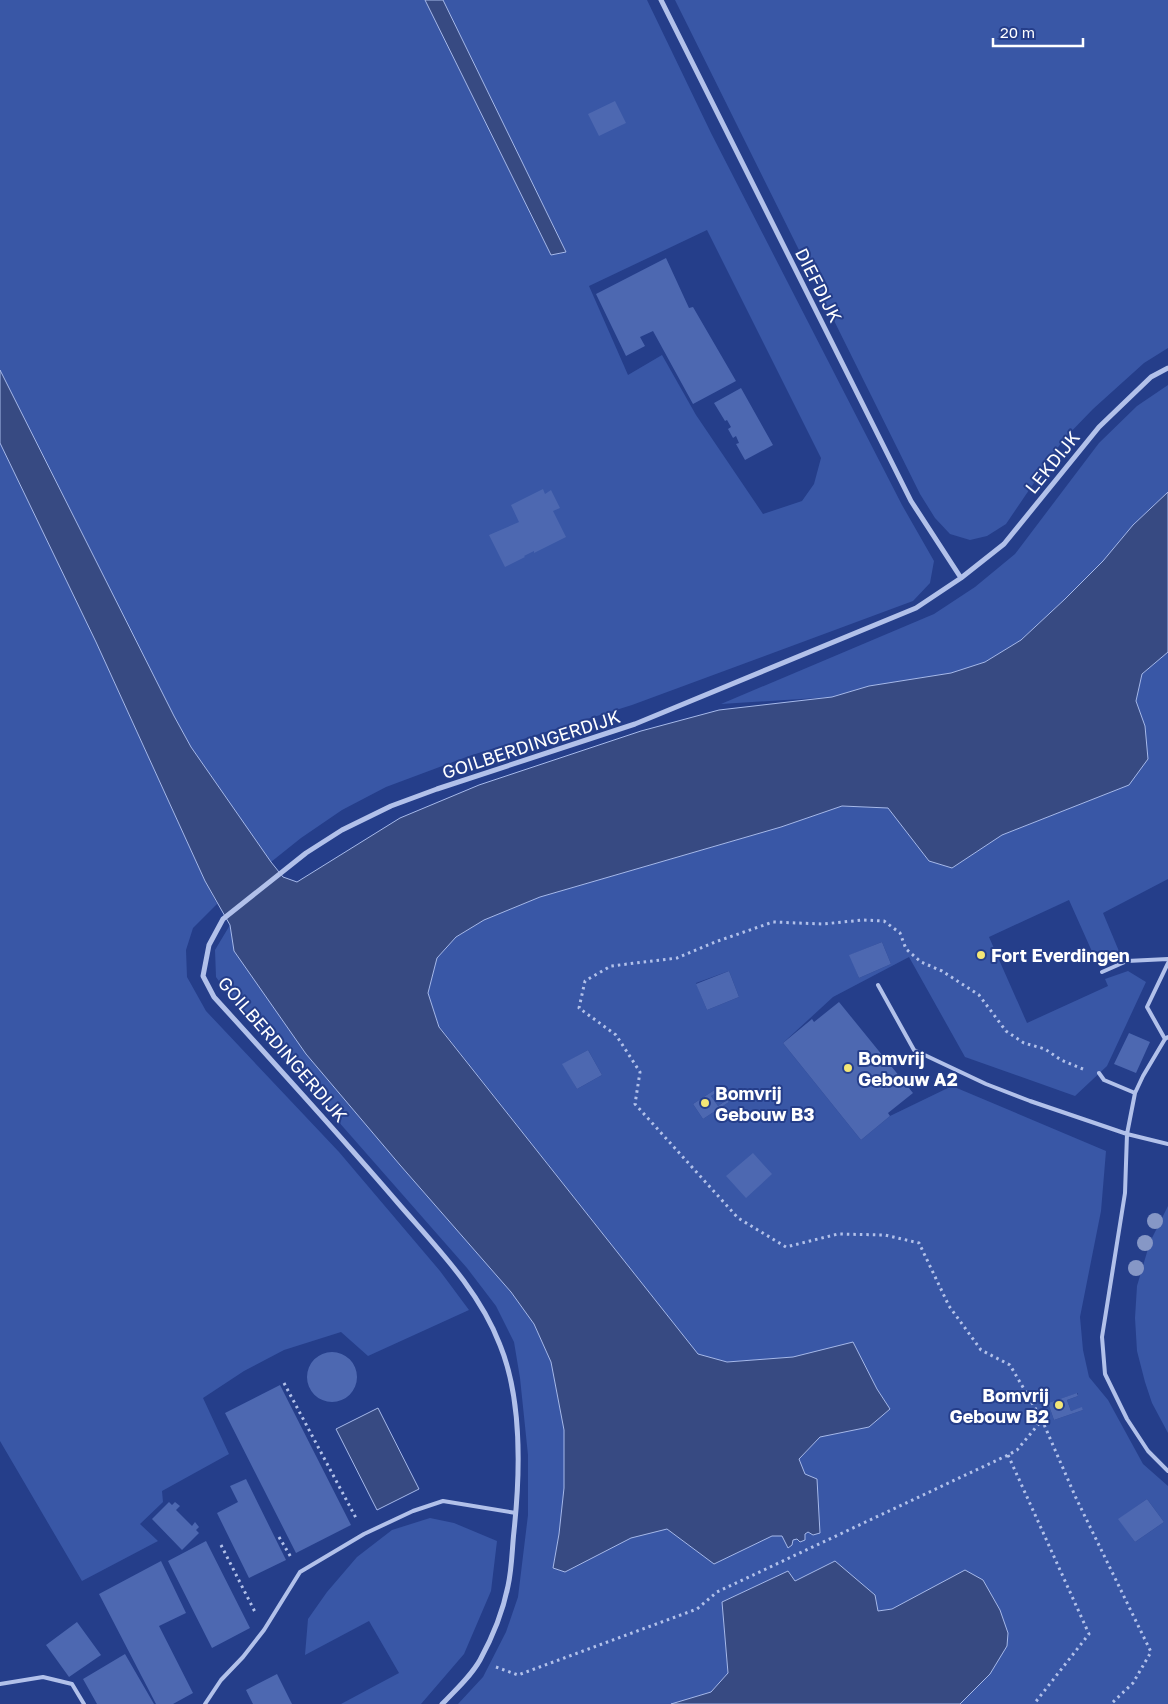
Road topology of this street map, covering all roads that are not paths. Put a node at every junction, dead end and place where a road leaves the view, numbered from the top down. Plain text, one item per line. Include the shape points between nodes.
1 (661, 0) edge
2 (1168, 368) edge
3 (962, 578) junction
4 (1168, 959) edge
5 (1168, 963) edge
6 (1102, 972) dead end
7 (878, 985) dead end
8 (1166, 1038) edge
9 (1099, 1073) road end
10 (1135, 1093) junction
11 (1127, 1134) junction
12 (1168, 1144) edge
13 (1168, 1471) edge
14 (516, 1513) junction
15 (0, 1684) edge
16 (84, 1704) edge
17 (205, 1704) edge
18 (442, 1704) edge

1 - 3 street, DIEFDIJK via 911,501
2 - 3 street, LEKDIJK via 1151,377 1099,427 1004,544
3 - 14 street, GOILBERDINGERDIJK via 916,608 635,724 391,806 342,830 288,866 223,919 209,945 203,976 214,996 455,1269 482,1308 511,1377 518,1448
4 - 6 lane via 1126,961
5 - 8 lane via 1147,1007
7 - 11 lane via 914,1050 995,1087
8 - 10 lane
9 - 10 lane via 1104,1080
10 - 11 lane
11 - 12 lane
11 - 13 lane via 1125,1193 1102,1337 1105,1374 1148,1452
14 - 17 lane via 443,1501 364,1534 300,1572 264,1630
14 - 18 street, GOILBERDINGERDIJK via 508,1586 499,1618 479,1661
15 - 16 lane via 43,1677 72,1684

